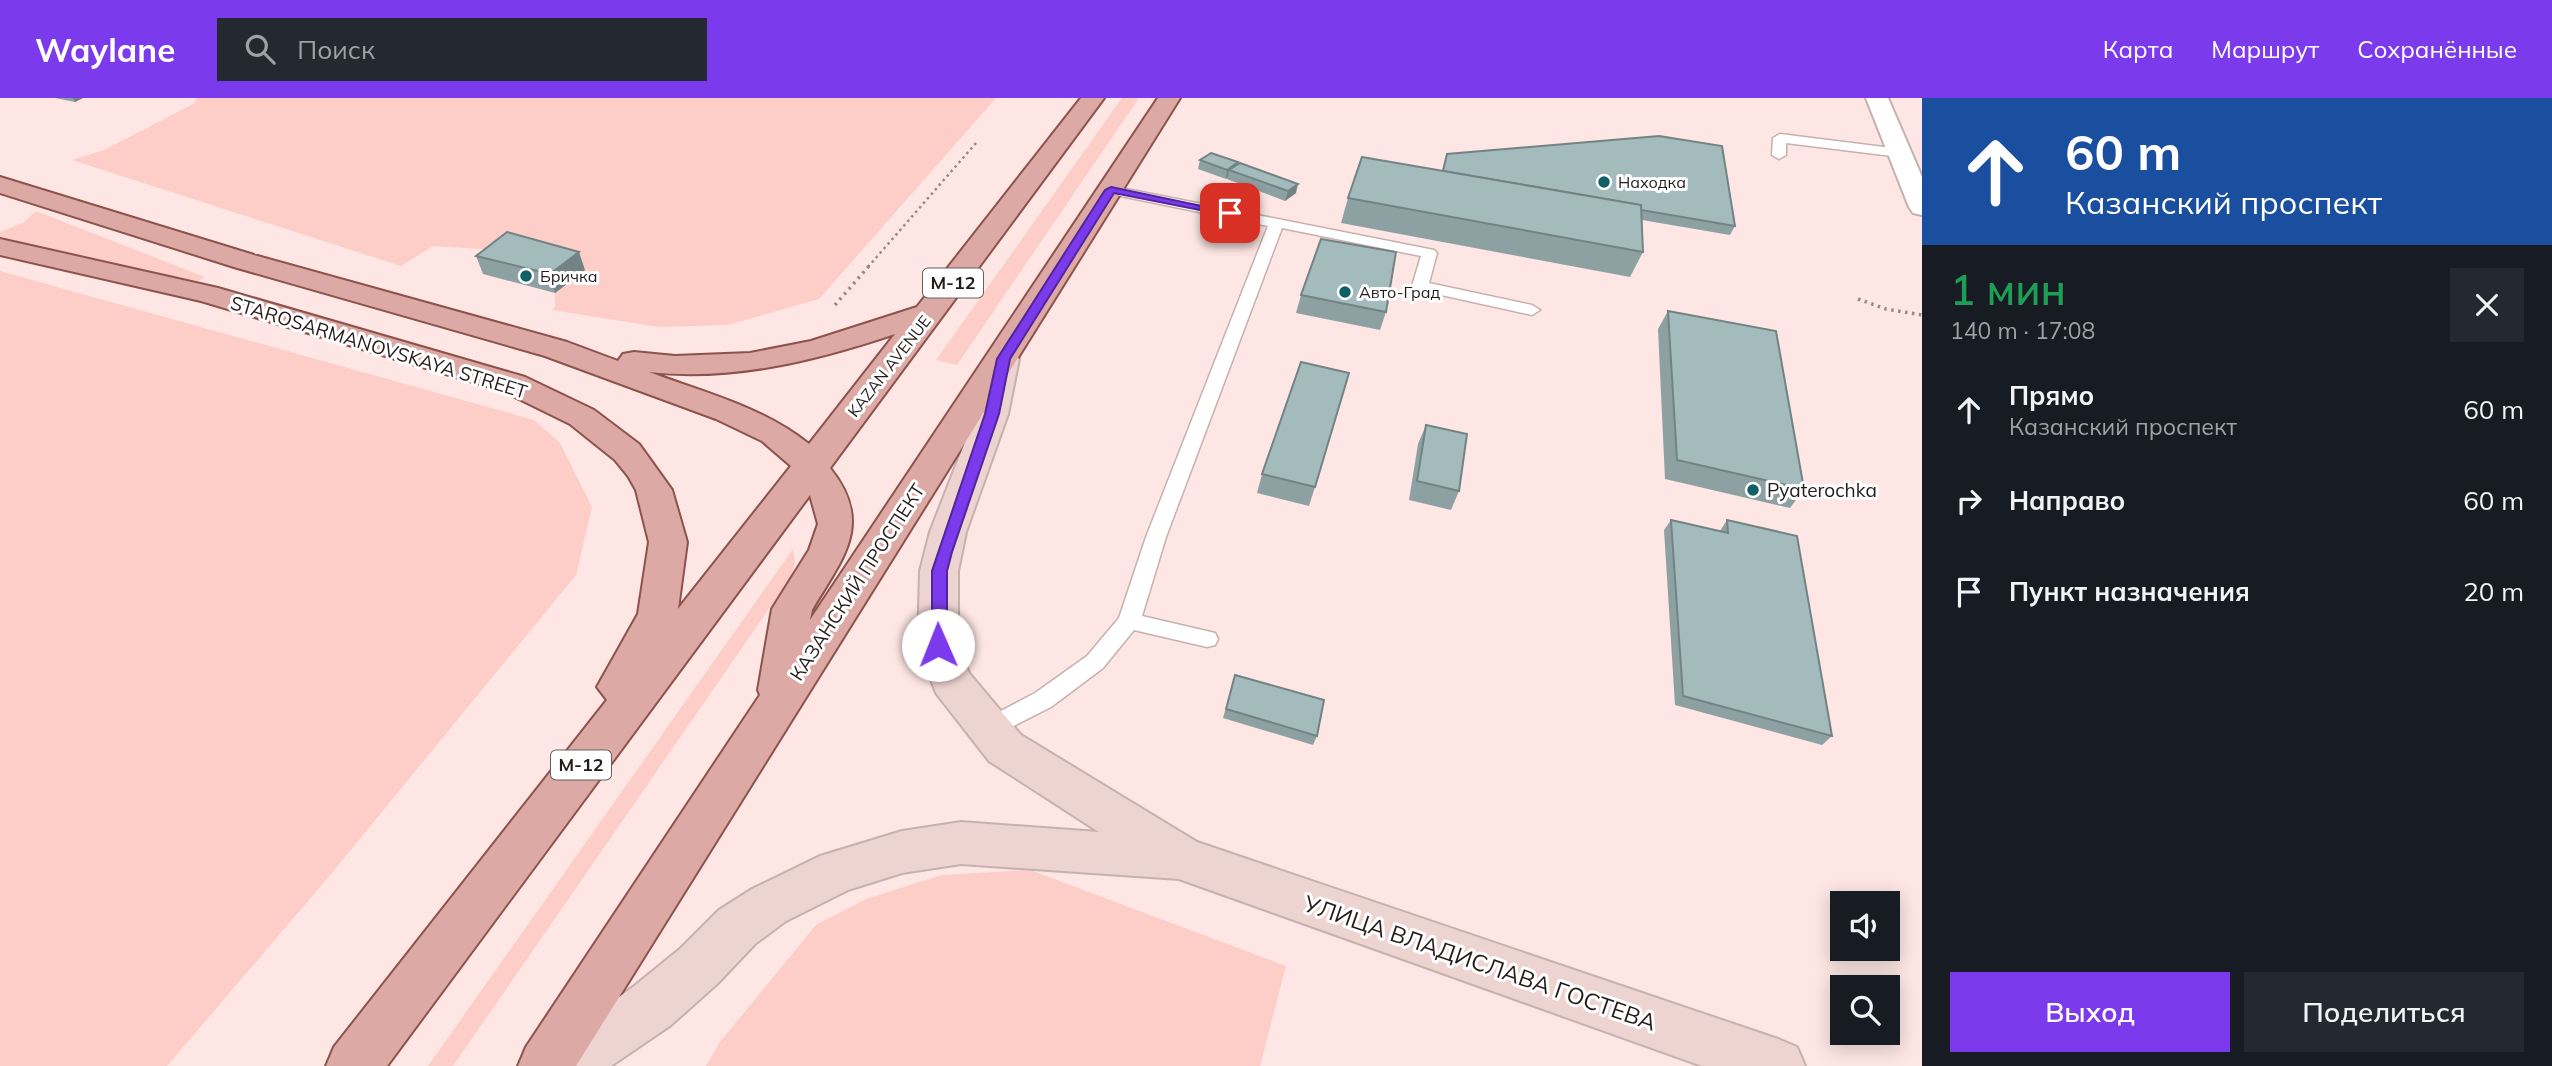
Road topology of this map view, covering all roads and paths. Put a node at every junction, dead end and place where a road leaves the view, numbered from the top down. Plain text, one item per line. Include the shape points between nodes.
1 (1093, 98) edge
2 (1169, 98) edge
3 (1877, 98) edge
4 (976, 143) dead end
5 (1900, 153) junction
6 (1779, 155) dead end
7 (1111, 190) junction
8 (3, 194) edge
9 (1922, 207) edge
10 (1277, 222) junction
11 (0, 247) edge
12 (1858, 299) dead end
13 (833, 308) dead end
14 (1532, 310) dead end
15 (931, 312) junction
16 (1922, 315) edge
17 (556, 349) junction
18 (1003, 359) junction
19 (811, 466) junction
20 (1129, 621) junction
21 (1207, 639) dead end
22 (777, 703) junction
23 (988, 729) junction
24 (563, 789) junction
25 (1182, 859) junction
26 (352, 1066) edge
27 (545, 1066) edge
28 (559, 1066) edge
29 (1777, 1066) edge

1 - 15 main road, KAZAN AVENUE / М-12
2 - 7 main road, КАЗАНСКИЙ ПРОСПЕКТ
3 - 5 street
4 - 13 path
5 - 6 lane via 1780,138
5 - 9 street
7 - 10 lane
7 - 18 main road, КАЗАНСКИЙ ПРОСПЕКТ
8 - 17 main road
10 - 14 lane via 1429,253 1420,286
10 - 20 lane via 1156,537
11 - 24 main road, STAROSARMANOVSKAYA STREET via 208,294 514,384 582,417 627,452 654,490 663,516 668,542 664,585 657,614
12 - 16 path
15 - 17 main road via 830,347 752,364 677,367
15 - 19 main road, KAZAN AVENUE / М-12
17 - 19 main road via 744,418 789,444
18 - 22 main road, КАЗАНСКИЙ ПРОСПЕКТ
18 - 23 main road, УЛИЦА ВЛАДИСЛАВА ГОСТЕВА via 992,414 948,532 939,571 938,645 951,681
19 - 22 main road via 826,487 836,524 827,552 792,609
19 - 24 main road, М-12
20 - 21 lane
20 - 23 lane via 1095,662 1043,699
22 - 27 main road, КАЗАНСКИЙ ПРОСПЕКТ
23 - 25 main road, УЛИЦА ВЛАДИСЛАВА ГОСТЕВА via 1005,748
24 - 26 main road, М-12
25 - 28 main road, УЛИЦА ВЛАДИСЛАВА ГОСТЕВА via 961,844 902,852 837,871 769,905 737,927 652,1006
25 - 29 main road, УЛИЦА ВЛАДИСЛАВА ГОСТЕВА

